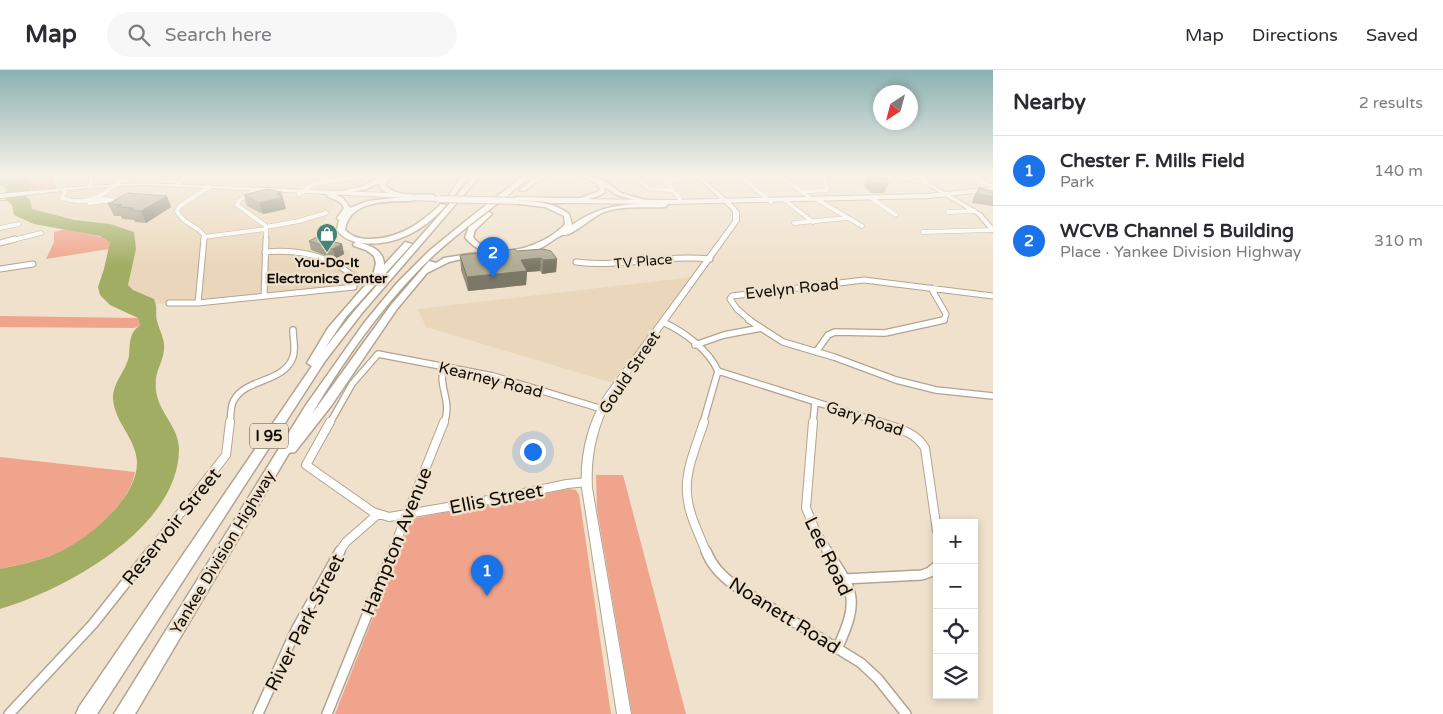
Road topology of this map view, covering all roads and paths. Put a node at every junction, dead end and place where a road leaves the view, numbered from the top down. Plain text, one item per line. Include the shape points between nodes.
1 (180, 206) edge
2 (237, 206) edge
3 (346, 206) edge
4 (359, 206) edge
5 (441, 206) edge
6 (451, 206) edge
7 (489, 206) edge
8 (503, 206) edge
9 (547, 206) edge
10 (641, 206) edge
11 (731, 206) edge
12 (792, 206) edge
13 (827, 206) edge
14 (882, 206) edge
15 (966, 206) edge
16 (974, 211) junction
17 (948, 212) dead end
18 (326, 213) dead end
19 (488, 215) junction
20 (432, 216) junction
21 (896, 216) dead end
22 (848, 218) junction
23 (813, 222) junction
24 (794, 223) dead end
25 (19, 224) dead end
26 (862, 226) dead end
27 (0, 228) edge
28 (266, 228) junction
29 (993, 230) edge
30 (923, 232) dead end
31 (41, 233) dead end
32 (204, 237) junction
33 (0, 243) edge
34 (265, 252) junction
35 (710, 259) junction
36 (576, 262) dead end
37 (33, 264) dead end
38 (0, 269) edge
39 (367, 287) junction
40 (410, 288) junction
41 (931, 288) junction
42 (264, 296) junction
43 (993, 296) edge
44 (170, 303) dead end
45 (198, 303) junction
46 (663, 322) junction
47 (760, 328) junction
48 (293, 330) dead end
49 (695, 345) junction
50 (816, 352) junction
51 (444, 366) junction
52 (718, 371) junction
53 (303, 384) junction
54 (993, 396) edge
55 (815, 402) junction
56 (602, 409) junction
57 (270, 474) junction
58 (587, 482) junction
59 (378, 514) junction
60 (405, 515) junction
61 (935, 519) edge
62 (933, 569) edge
63 (844, 579) junction
64 (838, 647) junction
65 (9, 714) edge
66 (86, 714) edge
67 (124, 714) edge
68 (258, 714) edge
69 (326, 714) edge
70 (624, 714) edge
71 (906, 714) edge

1 - 32 street via 176,211 179,217 200,229
2 - 28 street via 263,222
3 - 39 highway via 335,227 337,234 380,257 379,270
4 - 20 highway via 349,212 340,229 354,239 368,241 386,240 411,232
5 - 20 highway
6 - 53 highway, Yankee Division Highway / I 95 via 350,322
7 - 57 highway, Yankee Division Highway / I 95 via 447,239 392,294 340,362
8 - 19 highway
9 - 19 highway via 567,215 570,223 562,232 535,248 520,252 500,252 477,246 469,238 472,229
10 - 40 highway via 598,212 533,252 450,259 431,268
11 - 35 main road, Gould Street via 736,212 736,221
12 - 23 street
13 - 22 street
14 - 21 street
15 - 16 main road
16 - 17 street
16 - 29 main road via 985,218
18 - 28 street
19 - 40 highway via 443,252
20 - 39 highway
22 - 23 street
22 - 26 street
23 - 24 street
25 - 27 street
28 - 32 street
28 - 34 street
29 - 30 street
31 - 33 street
32 - 45 street
34 - 42 street
34 - 42 street via 296,252 338,264 354,277 354,287
35 - 36 street, TV Place via 691,257 597,265
35 - 46 main road, Gould Street
37 - 38 street
39 - 53 highway via 319,348
40 - 57 highway via 308,429
41 - 43 street, Evelyn Road
41 - 47 street, Evelyn Road via 859,280 731,297 733,305
41 - 50 street via 946,314 944,320 885,333 835,332 828,335
42 - 45 street
44 - 45 street
46 - 49 street
46 - 56 main road, Gould Street
47 - 49 street
47 - 50 street, Evelyn Road via 779,340
48 - 65 street, Reservoir Street via 293,355 288,366 249,387 233,401 226,455 221,463 92,624
49 - 52 street via 714,362
50 - 54 street, Evelyn Road via 901,382 936,390
51 - 56 street, Kearney Road via 500,378
51 - 59 street, Kearney Road via 378,354 352,384 306,465
51 - 60 street, Hampton Avenue via 441,376 448,413
52 - 55 street, Gary Road
52 - 64 street, Noanett Road via 687,485 688,504 705,551 713,566 728,580
53 - 66 highway, Yankee Division Highway / I 95
55 - 61 street, Gary Road via 909,432 922,440
55 - 63 street, Lee Road via 806,508
56 - 58 main road, Gould Street via 590,447
57 - 67 highway, Yankee Division Highway / I 95
58 - 60 street, Ellis Street
58 - 70 main road, Gould Street
59 - 60 street, Ellis Street via 389,517
59 - 68 street, River Park Street via 346,542 331,564 299,624
60 - 69 street, Hampton Avenue
62 - 63 street via 922,575
63 - 64 street, Lee Road via 852,598 852,608
64 - 71 street, Noanett Road via 872,673

